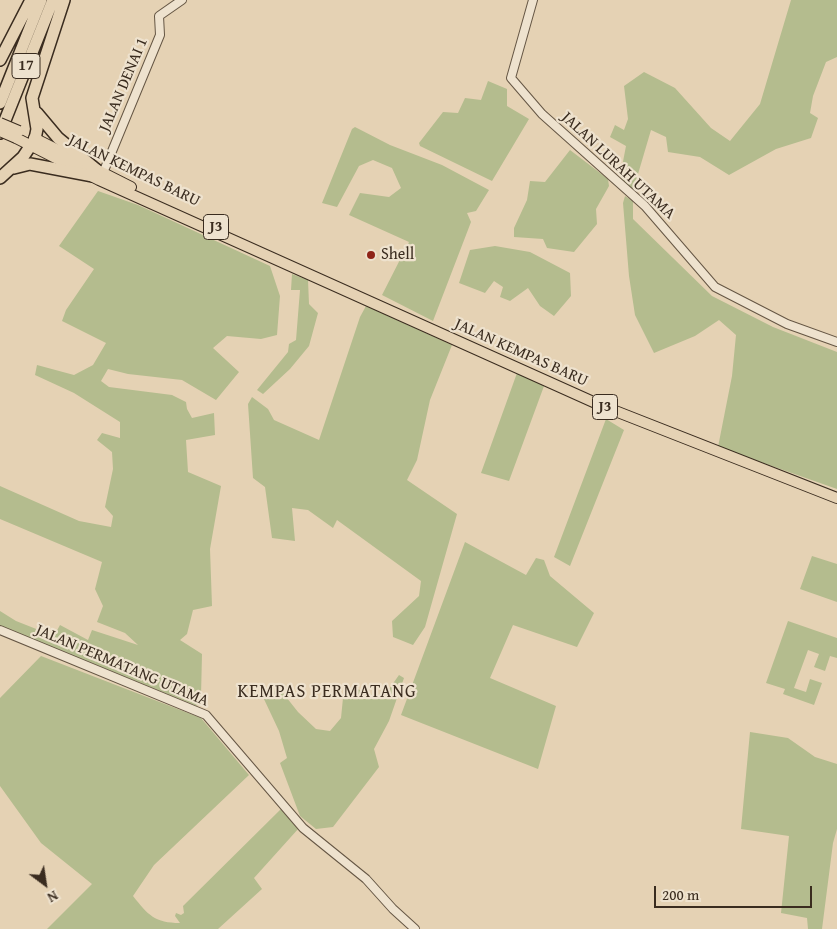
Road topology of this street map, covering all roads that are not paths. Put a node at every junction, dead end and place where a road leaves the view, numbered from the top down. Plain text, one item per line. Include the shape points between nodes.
1 (31, 0) edge
2 (41, 0) edge
3 (53, 0) edge
4 (64, 0) edge
5 (182, 0) edge
6 (533, 0) edge
7 (0, 60) edge
8 (0, 103) edge
9 (33, 107) junction
10 (0, 123) edge
11 (0, 132) edge
12 (17, 134) junction
13 (34, 142) junction
14 (98, 173) junction
15 (3, 175) edge
16 (837, 342) edge
17 (837, 498) edge
18 (0, 630) edge
19 (415, 929) edge

1 - 7 highway
2 - 8 highway, 17
3 - 11 highway, 17
4 - 9 highway via 35,86
5 - 14 street, JALAN DENAI 1 via 159,16 160,35
6 - 16 street, JALAN LURAH UTAMA via 511,78 542,114 645,206 715,287 787,324
9 - 13 highway via 37,129
9 - 14 highway via 58,138
10 - 12 main road, JALAN KEMPAS BARU / J3, bridge
11 - 12 main road, JALAN KEMPAS BARU / J3, bridge
12 - 13 main road, JALAN KEMPAS BARU / J3
13 - 14 main road, JALAN KEMPAS BARU / J3
13 - 15 highway via 20,161
14 - 15 highway via 30,164
14 - 17 main road, JALAN KEMPAS BARU / J3 via 267,256 280,259 610,409
18 - 19 street, JALAN PERMATANG UTAMA via 206,715 303,828 366,879

